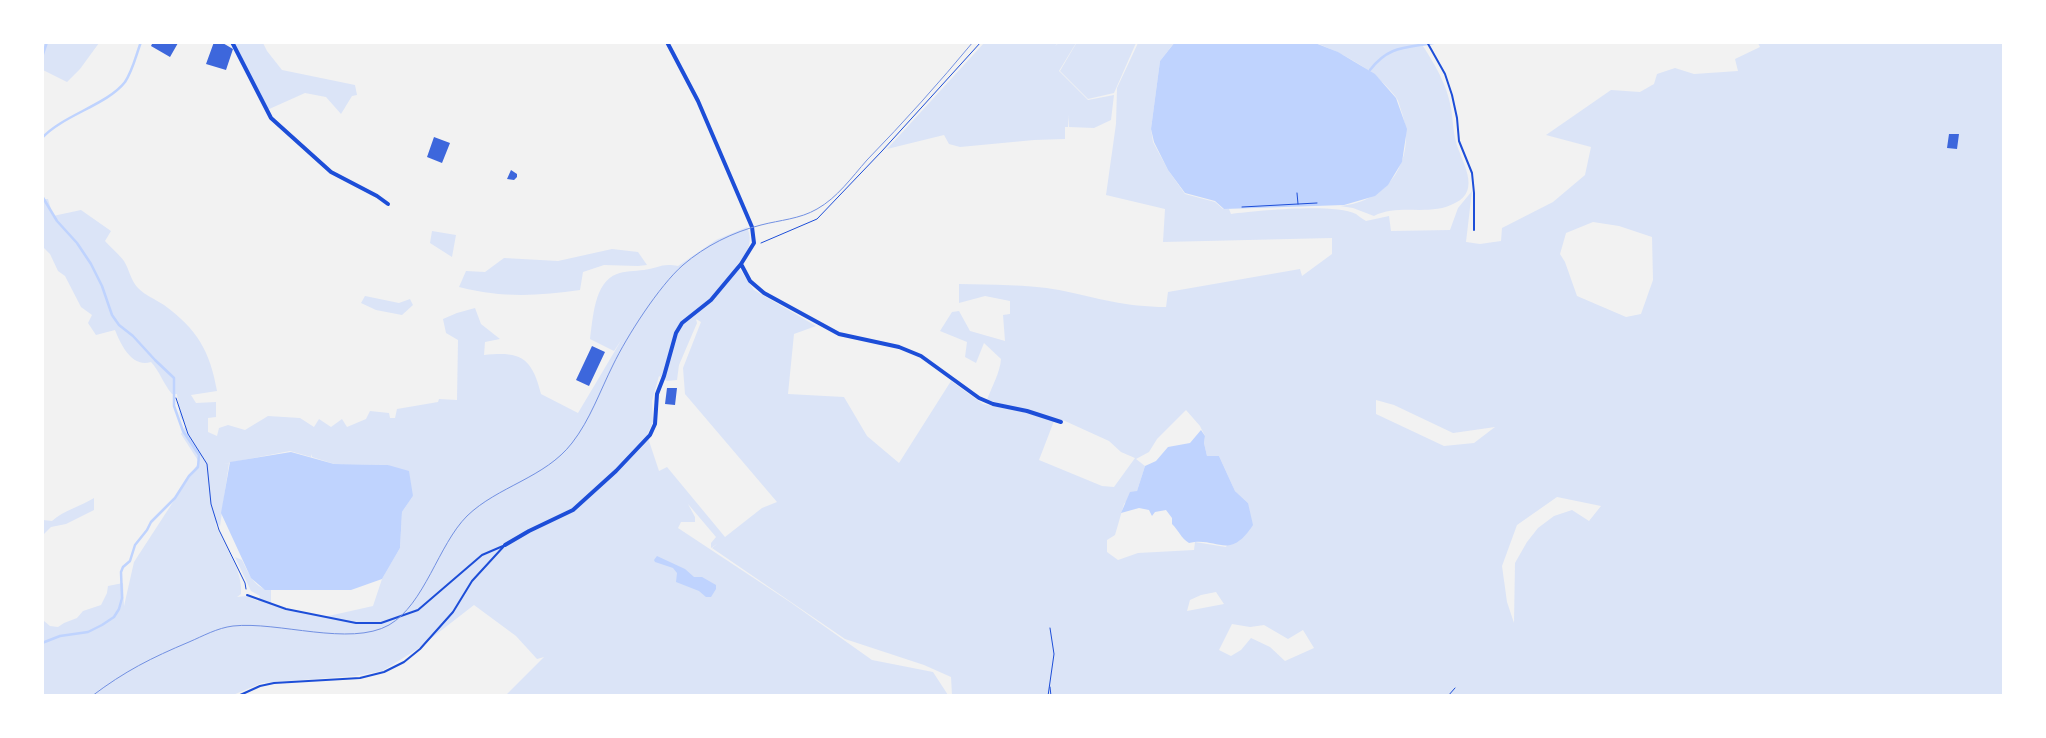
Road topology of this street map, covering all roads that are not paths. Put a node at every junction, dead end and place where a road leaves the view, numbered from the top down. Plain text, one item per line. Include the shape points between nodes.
1 (232, 42) edge
2 (667, 42) edge
3 (1427, 42) edge
4 (388, 204) dead end
5 (1474, 230) dead end
6 (742, 264) junction
7 (1061, 422) dead end
8 (505, 545) junction
9 (247, 595) road end
10 (238, 696) edge

1 - 4 street via 271,118 331,172
2 - 6 street via 698,101 754,234 753,246
3 - 5 lane via 1452,95 1459,141 1472,173
6 - 7 street via 750,282 764,293 840,334 899,347 921,356 986,402
6 - 8 street via 712,300 682,323 676,333 657,394 655,424 650,435 575,509
8 - 9 lane via 482,555 422,608 381,623 356,623 295,611
8 - 10 lane via 472,581 453,612 404,662 384,672 360,678 274,683

